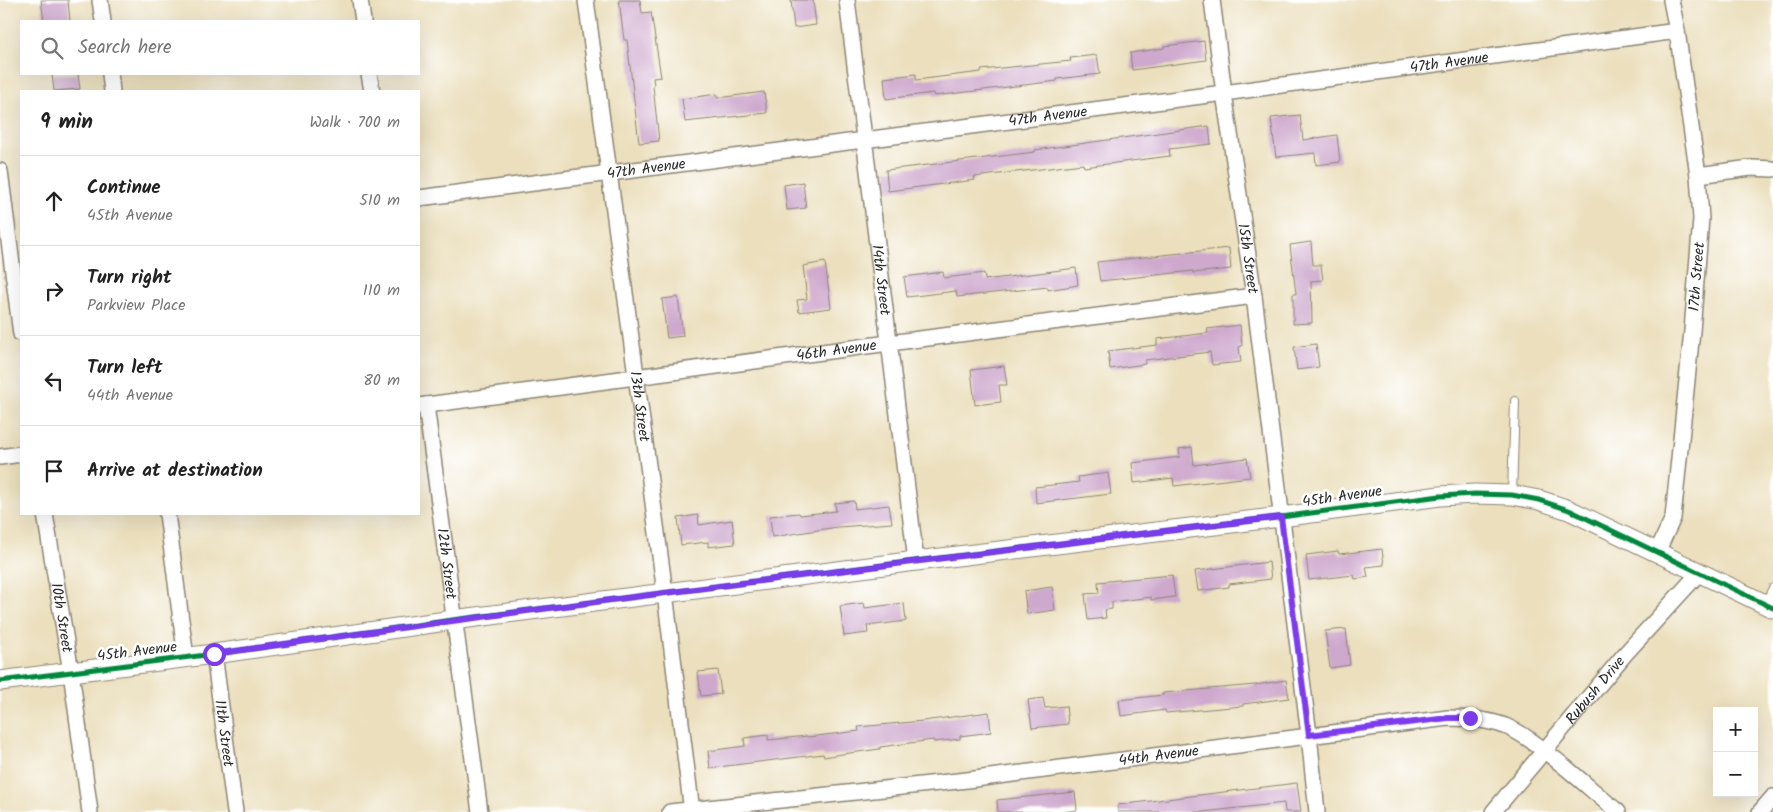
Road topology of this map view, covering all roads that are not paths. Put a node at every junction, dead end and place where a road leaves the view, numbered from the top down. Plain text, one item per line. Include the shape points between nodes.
1 (100, 0) edge
2 (360, 0) edge
3 (586, 0) edge
4 (847, 0) edge
5 (1212, 0) edge
6 (1671, 0) edge
7 (103, 20) edge
8 (363, 20) edge
9 (1677, 31) junction
10 (110, 75) edge
11 (370, 75) edge
12 (112, 90) edge
13 (372, 90) edge
14 (1224, 93) junction
15 (864, 140) junction
16 (1773, 169) edge
17 (0, 171) edge
18 (609, 174) junction
19 (1698, 175) junction
20 (420, 198) edge
21 (10, 238) edge
22 (1254, 296) junction
23 (20, 325) edge
24 (889, 343) junction
25 (636, 377) junction
26 (1515, 401) dead end
27 (422, 406) edge
28 (20, 454) edge
29 (0, 457) edge
30 (1512, 494) junction
31 (45, 515) edge
32 (167, 515) edge
33 (1281, 517) junction
34 (1657, 552) junction
35 (916, 561) junction
36 (1700, 572) junction
37 (665, 593) junction
38 (1770, 600) edge
39 (453, 620) junction
40 (214, 654) junction
41 (186, 658) junction
42 (71, 672) junction
43 (0, 681) edge
44 (1309, 735) junction
45 (1545, 751) junction
46 (1773, 797) edge
47 (692, 811) edge
48 (90, 812) edge
49 (235, 812) edge
50 (480, 812) edge
51 (670, 812) edge
52 (1317, 812) edge
53 (1493, 812) edge
54 (1618, 812) edge
55 (1760, 812) edge

1 - 7 street
2 - 8 street
3 - 18 street, 13th Street
4 - 15 street, 14th Street
5 - 14 street, 15th Street
6 - 9 street, 17th Street
9 - 14 street, 47th Avenue
9 - 19 street, 17th Street
10 - 12 street
11 - 13 street
14 - 15 street, 47th Avenue
14 - 22 street, 15th Street
15 - 18 street, 47th Avenue
15 - 24 street, 14th Street
16 - 19 street via 1751,168
17 - 21 street
18 - 20 street, 47th Avenue
18 - 25 street, 13th Street
19 - 34 street, 17th Street via 1701,220 1698,268 1673,518
21 - 23 street
22 - 24 street, 46th Avenue
22 - 33 street, 15th Street
24 - 25 street, 46th Avenue
24 - 35 street, 14th Street
25 - 27 street, 46th Avenue
25 - 37 street, 13th Street
26 - 30 lane
27 - 39 street, 12th Street
28 - 29 street
30 - 33 street, 45th Avenue via 1440,496
30 - 34 street, 45th Avenue via 1569,510
31 - 42 street, 10th Street
32 - 41 street
33 - 35 street, 45th Avenue
33 - 44 street, 15th Street
34 - 36 street, 45th Avenue
35 - 37 street, 45th Avenue
36 - 38 street, 45th Avenue
36 - 45 street, Rubush Drive via 1625,654
37 - 39 street, 45th Avenue
37 - 47 street, 13th Street
39 - 40 street, 45th Avenue
39 - 50 street, 12th Street
40 - 41 street, 45th Avenue
40 - 49 street, 11th Street
41 - 42 street, 45th Avenue
42 - 43 street, 45th Avenue
42 - 48 street, 10th Street
44 - 45 street, 44th Avenue via 1470,718 1520,733
44 - 47 street, 44th Avenue via 967,780
44 - 52 street, 15th Street
45 - 53 street, Rubush Drive
45 - 54 street, 44th Avenue
46 - 55 street
47 - 51 street, 44th Avenue

